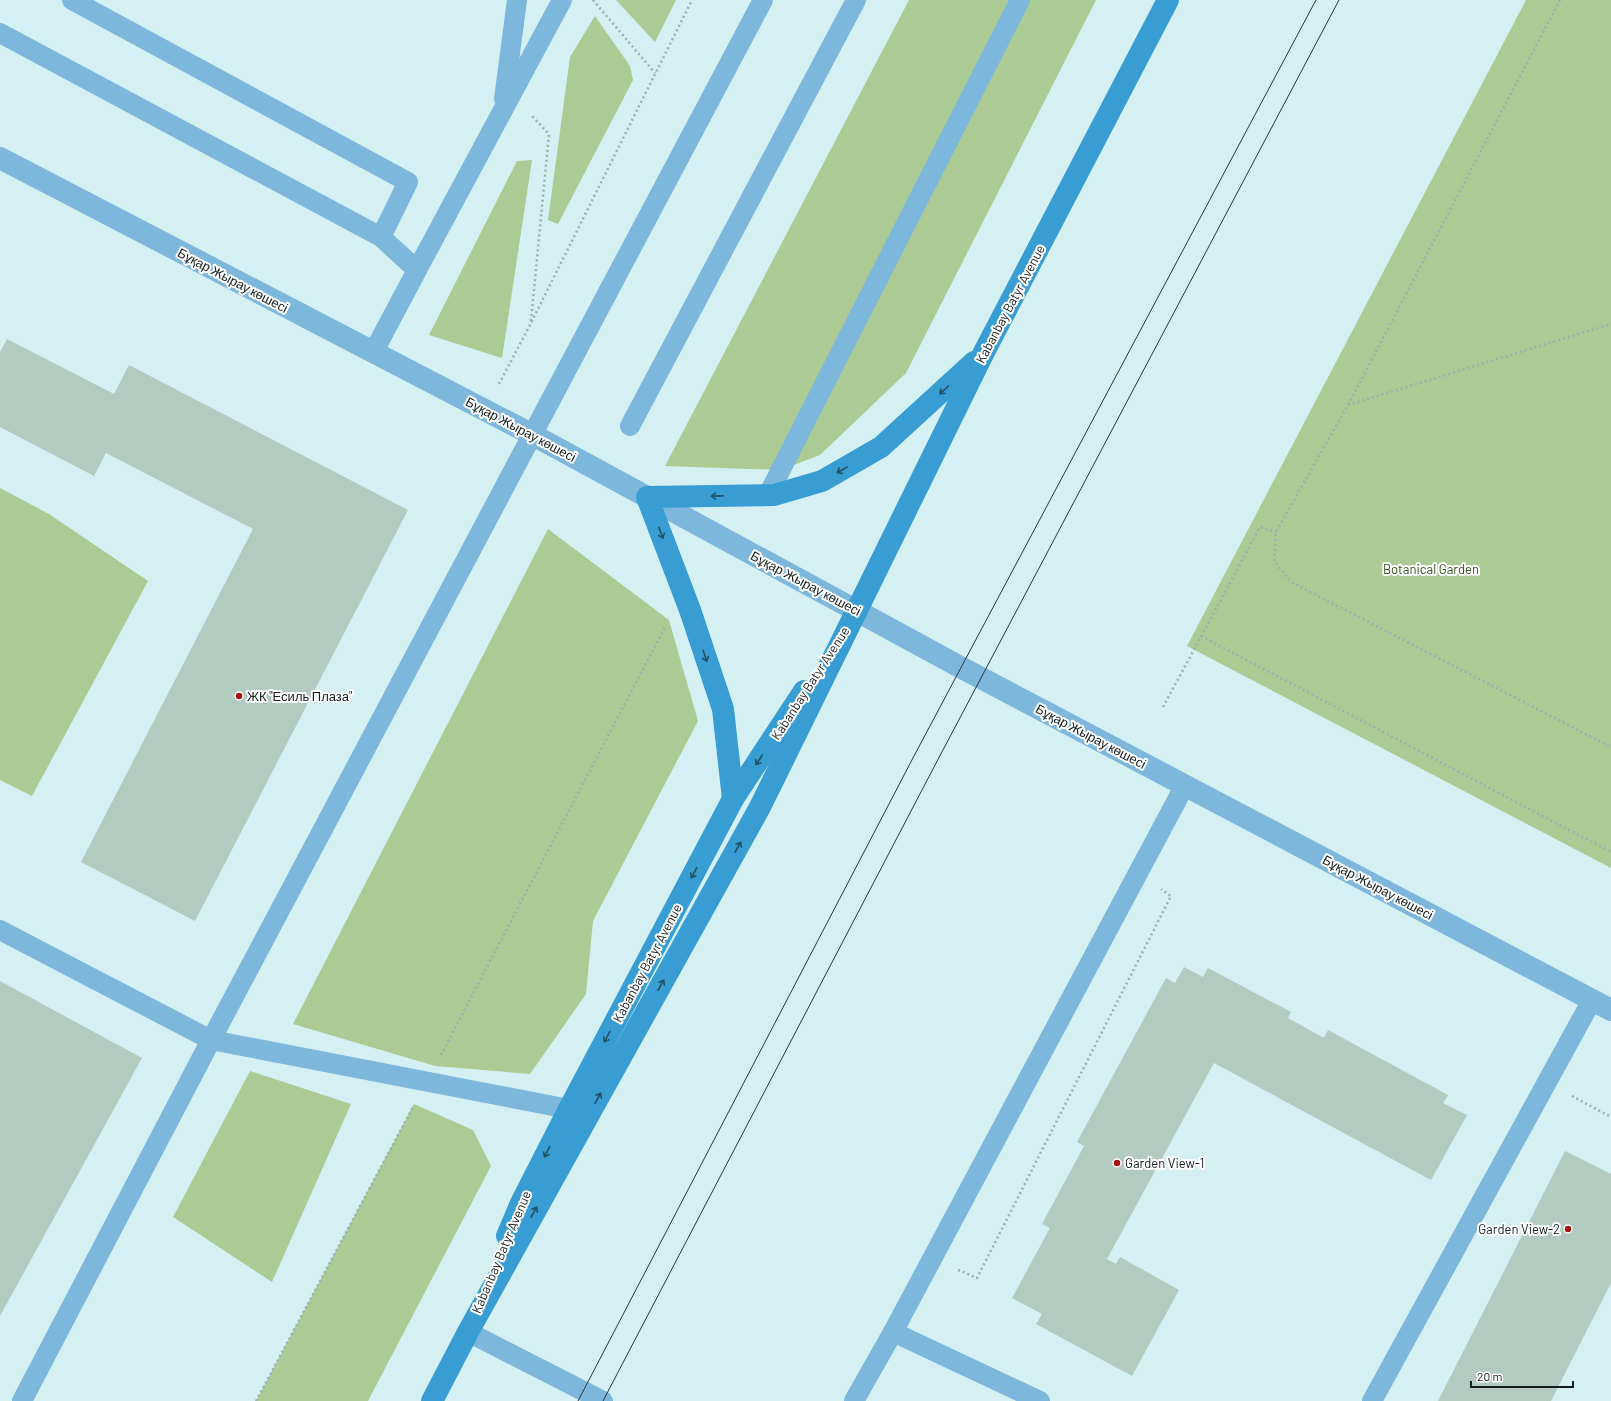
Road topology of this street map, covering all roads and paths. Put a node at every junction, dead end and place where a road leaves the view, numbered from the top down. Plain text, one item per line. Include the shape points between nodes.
1 (72, 0) edge
2 (517, 0) edge
3 (562, 0) edge
4 (592, 0) edge
5 (692, 0) edge
6 (763, 0) edge
7 (856, 0) edge
8 (1020, 0) edge
9 (1168, 0) edge
10 (1560, 0) edge
11 (0, 33) edge
12 (655, 73) junction
13 (502, 113) junction
14 (530, 114) dead end
15 (0, 158) edge
16 (381, 237) junction
17 (417, 270) junction
18 (531, 323) junction
19 (1611, 324) edge
20 (373, 353) junction
21 (983, 354) junction
22 (497, 387) dead end
23 (1348, 404) junction
24 (630, 426) dead end
25 (533, 435) junction
26 (772, 487) dead end
27 (647, 497) junction
28 (1276, 532) junction
29 (857, 610) junction
30 (669, 620) dead end
31 (1201, 636) junction
32 (1163, 706) dead end
33 (1611, 747) edge
34 (1185, 785) junction
35 (733, 799) junction
36 (1611, 852) edge
37 (1138, 873) junction
38 (0, 930) edge
39 (1592, 1000) junction
40 (1611, 1010) edge
41 (211, 1040) junction
42 (426, 1082) junction
43 (1546, 1082) junction
44 (569, 1109) junction
45 (1611, 1117) edge
46 (932, 1259) junction
47 (468, 1332) junction
48 (893, 1332) junction
49 (22, 1401) edge
50 (256, 1401) edge
51 (432, 1401) edge
52 (603, 1401) edge
53 (854, 1401) edge
54 (1040, 1401) edge
55 (1372, 1401) edge

1 - 16 lane via 408,182
2 - 13 lane
3 - 13 lane
4 - 12 path
5 - 12 path
6 - 25 lane
7 - 24 lane
8 - 26 lane
9 - 21 main road, Kabanbay Batyr Avenue
10 - 23 path
11 - 16 lane
12 - 18 path
13 - 17 lane
14 - 18 path via 549,134
15 - 20 street, Бұқар Жырау көшесі
16 - 17 lane
17 - 20 lane
18 - 22 path
19 - 23 path
20 - 25 street, Бұқар Жырау көшесі
21 -> 27 main road via 881,447 822,481 774,495
21 - 29 main road, Kabanbay Batyr Avenue
23 - 28 path
25 - 27 street, Бұқар Жырау көшесі
25 - 41 lane
27 - 29 street, Бұқар Жырау көшесі
27 -> 35 main road via 690,610 722,709
28 - 31 path via 1260,527
28 - 33 path via 1274,561 1291,582
29 - 34 street, Бұқар Жырау көшесі
29 -> 35 main road, Kabanbay Batyr Avenue
47 -> 29 main road, Kabanbay Batyr Avenue via 760,807
30 - 42 path
31 - 32 path
31 - 36 path
34 - 37 lane
34 - 39 street, Бұқар Жырау көшесі
35 -> 44 main road, Kabanbay Batyr Avenue
37 - 46 lane
37 - 46 path via 1171,896 977,1278
38 - 41 lane
39 - 40 street, Бұқар Жырау көшесі
39 - 43 lane
41 - 42 lane
41 - 49 lane
42 - 44 lane
42 - 50 path
43 - 45 path
43 - 55 lane
44 -> 47 main road, Kabanbay Batyr Avenue via 521,1203
46 - 48 lane
47 - 51 main road, Kabanbay Batyr Avenue
47 - 52 lane
48 - 53 lane
48 - 54 lane

